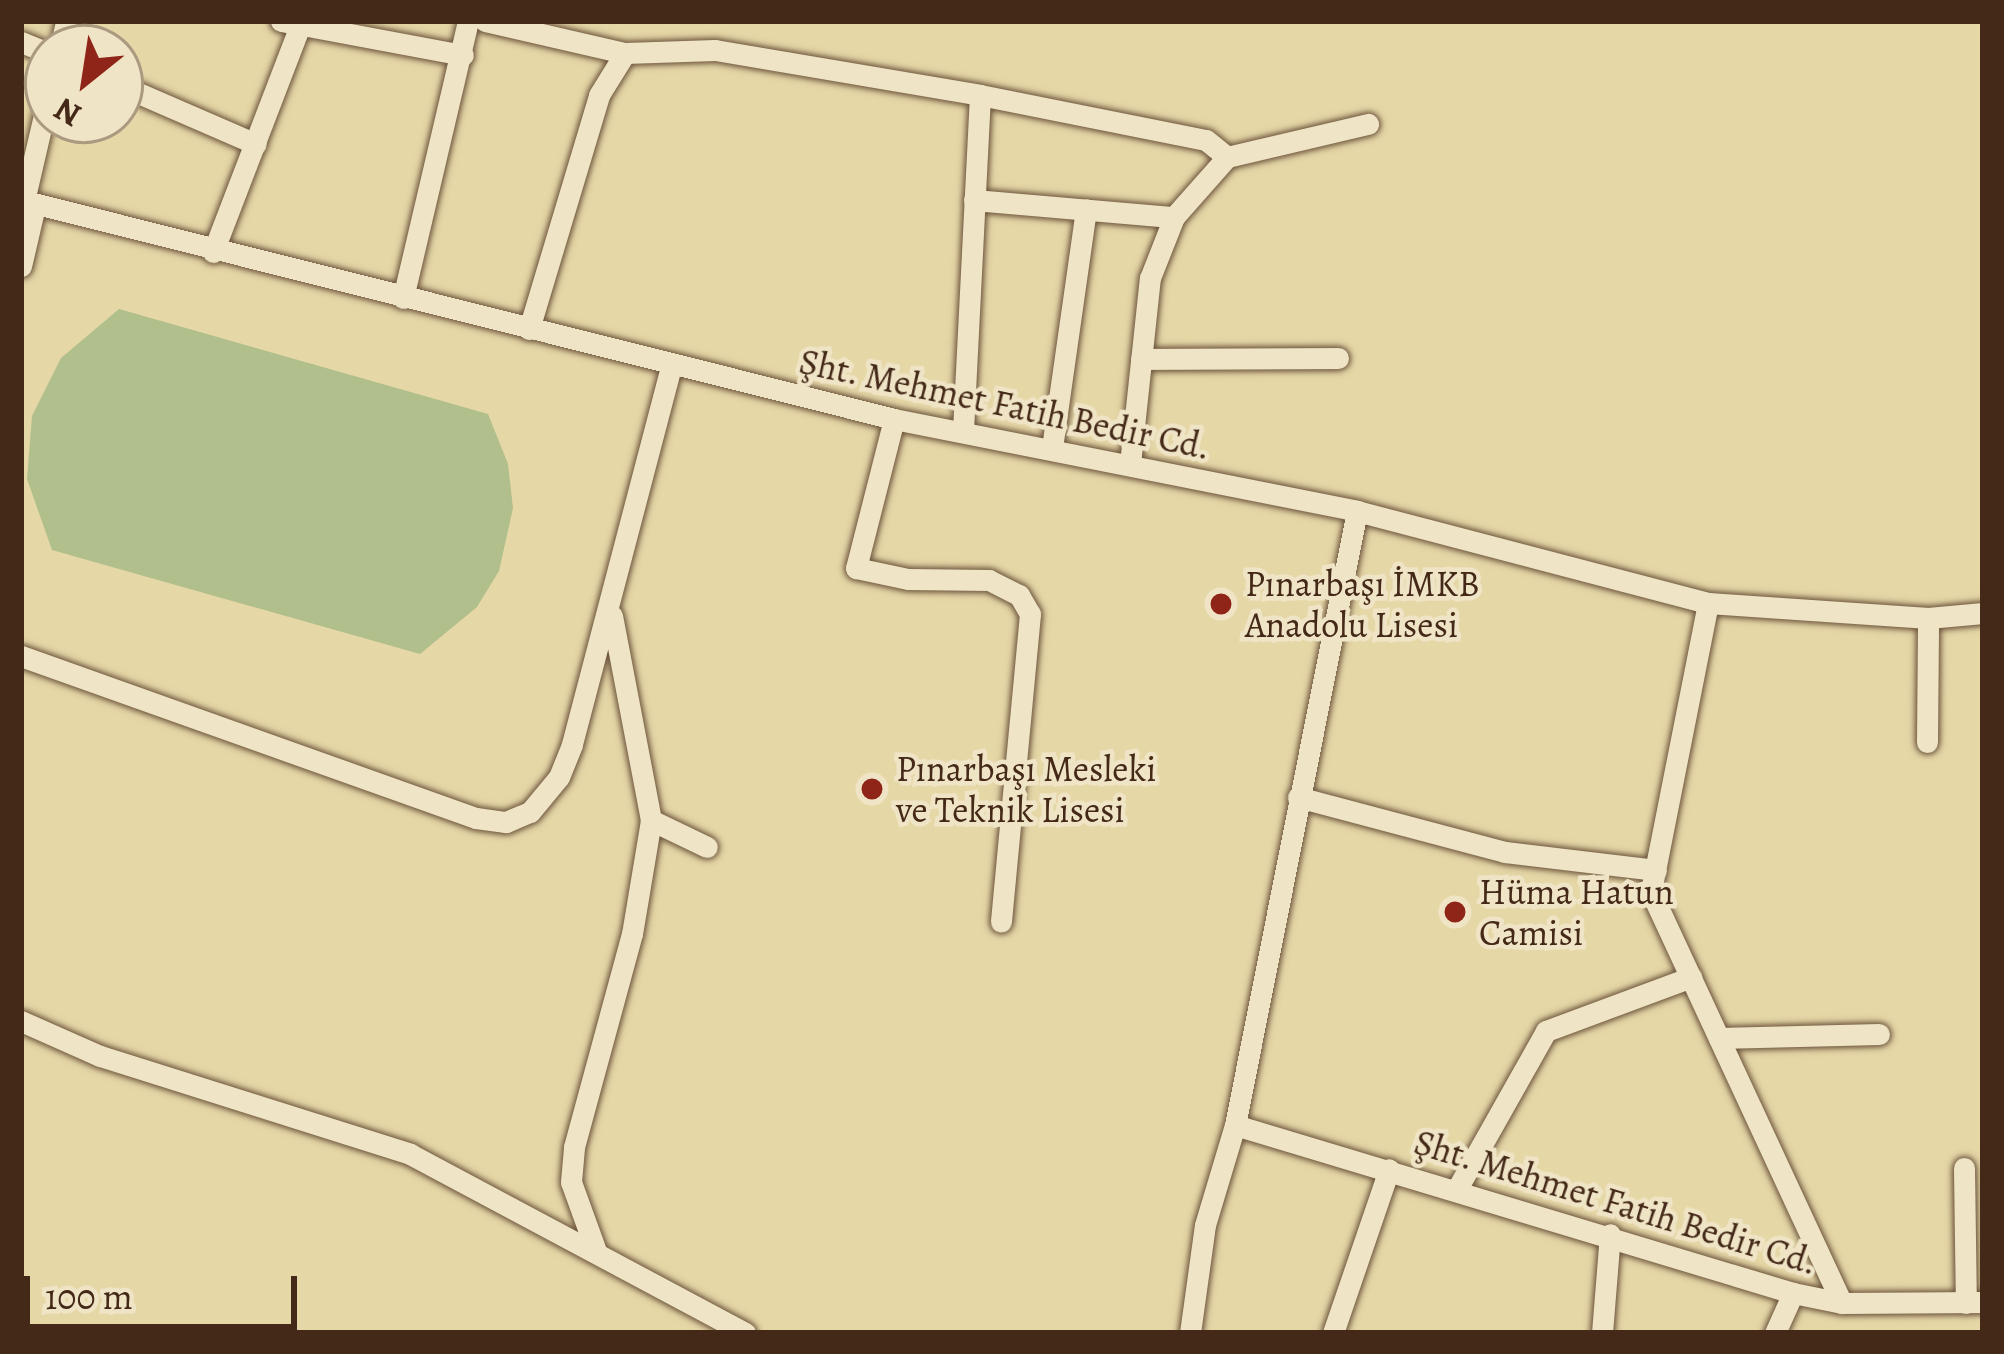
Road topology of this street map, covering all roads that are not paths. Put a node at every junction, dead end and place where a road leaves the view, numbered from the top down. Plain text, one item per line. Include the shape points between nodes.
1 (468, 21) edge
2 (485, 21) edge
3 (290, 25) edge
4 (625, 53) junction
5 (463, 56) junction
6 (144, 95) edge
7 (980, 95) junction
8 (1368, 124) dead end
9 (38, 144) edge
10 (256, 144) junction
11 (1227, 157) junction
12 (974, 200) junction
13 (26, 202) edge
14 (1087, 209) junction
15 (1174, 218) junction
16 (213, 252) junction
17 (21, 266) edge
18 (404, 298) junction
19 (529, 329) junction
20 (1338, 358) dead end
21 (1141, 359) junction
22 (672, 364) junction
23 (894, 418) junction
24 (963, 432) junction
25 (1052, 448) junction
26 (1130, 464) junction
27 (1357, 511) junction
28 (1708, 603) junction
29 (610, 610) junction
30 (1983, 613) edge
31 (1928, 618) junction
32 (21, 656) edge
33 (1928, 742) dead end
34 (1298, 797) junction
35 (651, 820) junction
36 (707, 848) dead end
37 (1656, 870) junction
38 (1001, 922) dead end
39 (1691, 977) junction
40 (21, 1021) edge
41 (1879, 1034) dead end
42 (1719, 1038) junction
43 (1235, 1126) junction
44 (1964, 1168) dead end
45 (1389, 1169) junction
46 (1457, 1189) junction
47 (1610, 1234) junction
48 (596, 1252) junction
49 (1793, 1292) junction
50 (1842, 1303) junction
51 (1974, 1303) edge
52 (745, 1333) edge
53 (1190, 1333) edge
54 (1333, 1333) edge
55 (1602, 1333) edge
56 (1774, 1333) edge

1 - 5 street
2 - 4 street
3 - 5 street
3 - 10 street
4 - 7 street via 716,50
4 - 19 street via 599,95
5 - 18 street
6 - 10 street
7 - 11 street via 1206,140
7 - 12 street
8 - 11 street
9 - 13 street
10 - 16 street
11 - 15 street
12 - 14 street
12 - 24 street
13 - 16 street, Şht. Mehmet Fatih Bedir Cd.
13 - 17 street
14 - 15 street
14 - 25 street
15 - 21 street via 1150,278
16 - 18 street, Şht. Mehmet Fatih Bedir Cd.
18 - 19 street, Şht. Mehmet Fatih Bedir Cd.
19 - 22 street, Şht. Mehmet Fatih Bedir Cd.
20 - 21 street
21 - 26 street
22 - 23 street, Şht. Mehmet Fatih Bedir Cd.
22 - 29 street
23 - 24 street, Şht. Mehmet Fatih Bedir Cd.
23 - 38 street via 856,568 1000,583 1030,614
24 - 25 street, Şht. Mehmet Fatih Bedir Cd.
25 - 26 street, Şht. Mehmet Fatih Bedir Cd.
26 - 27 street, Şht. Mehmet Fatih Bedir Cd.
27 - 28 street, Şht. Mehmet Fatih Bedir Cd.
27 - 34 street
28 - 31 street, Şht. Mehmet Fatih Bedir Cd.
28 - 37 street
29 - 32 street via 559,777 530,812 506,822
29 - 35 street
30 - 31 street, Şht. Mehmet Fatih Bedir Cd.
31 - 33 street
34 - 37 street via 1505,852
34 - 43 street
35 - 36 street
35 - 48 street via 632,934 574,1147 571,1183
37 - 39 street via 1651,892
39 - 42 street
39 - 46 street via 1546,1031
40 - 48 street via 100,1056 410,1154
41 - 42 street
42 - 50 street
43 - 45 street, Şht. Mehmet Fatih Bedir Cd.
43 - 53 street via 1205,1225
44 - 51 street
45 - 46 street, Şht. Mehmet Fatih Bedir Cd.
45 - 54 street
46 - 47 street, Şht. Mehmet Fatih Bedir Cd.
47 - 49 street, Şht. Mehmet Fatih Bedir Cd.
47 - 55 street
48 - 52 street
49 - 50 street, Şht. Mehmet Fatih Bedir Cd.
49 - 56 street
50 - 51 street, Şht. Mehmet Fatih Bedir Cd.

